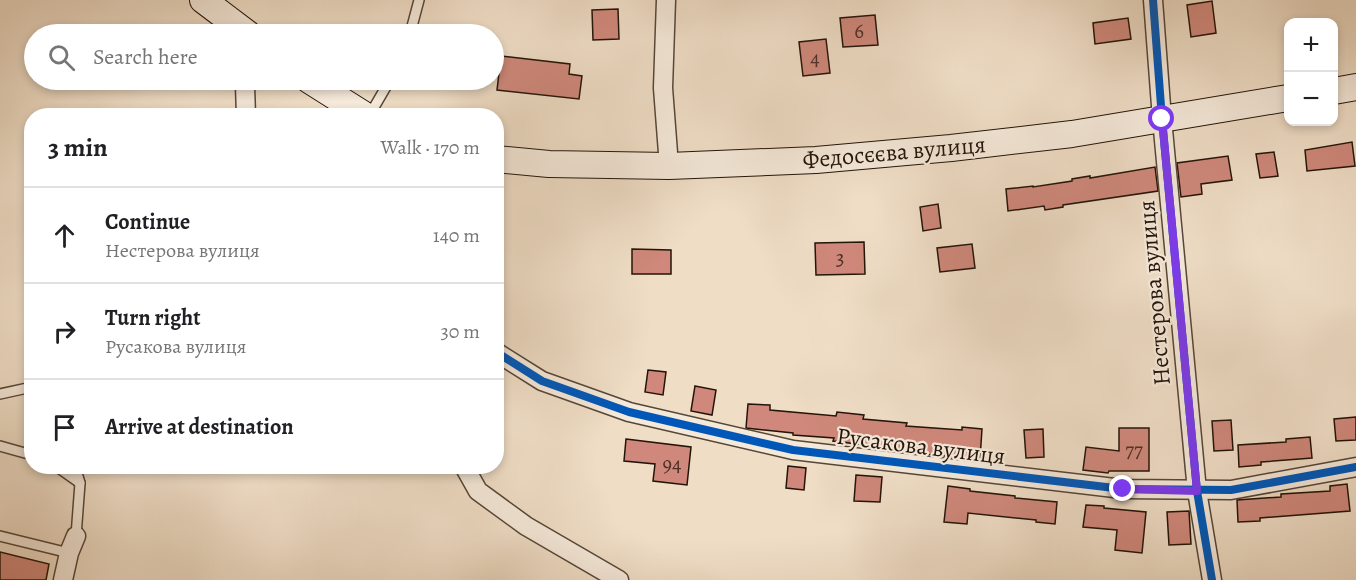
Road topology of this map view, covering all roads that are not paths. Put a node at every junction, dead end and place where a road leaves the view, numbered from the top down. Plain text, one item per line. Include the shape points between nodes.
1 (203, 0) edge
2 (419, 0) edge
3 (666, 0) edge
4 (1153, 0) edge
5 (235, 24) edge
6 (413, 24) edge
7 (1356, 87) edge
8 (244, 90) edge
9 (325, 90) edge
10 (384, 90) edge
11 (1338, 90) edge
12 (1284, 99) edge
13 (245, 108) edge
14 (355, 108) edge
15 (373, 108) edge
16 (1162, 119) junction
17 (504, 160) edge
18 (669, 166) junction
19 (504, 357) edge
20 (24, 389) edge
21 (0, 394) edge
22 (0, 446) edge
23 (24, 453) edge
24 (1356, 467) edge
25 (67, 474) edge
26 (77, 474) edge
27 (468, 474) edge
28 (80, 483) junction
29 (1197, 491) junction
30 (0, 536) edge
31 (76, 536) joint
32 (69, 554) junction
33 (63, 580) edge
34 (620, 580) edge
35 (1212, 580) edge

1 - 5 main road
2 - 6 lane
3 - 18 street via 663,88
4 - 16 street, Нестерова вулиця
7 - 11 main road
8 - 13 street
9 - 14 main road
10 - 15 lane
12 - 16 main road, Федосєєва вулиця
16 - 18 main road, Федосєєва вулиця via 951,148 816,160
16 - 29 street, Нестерова вулиця
17 - 18 main road, Федосєєва вулиця via 549,165
19 - 29 street, Русакова вулиця via 542,381 628,412 793,450 1123,489
20 - 21 lane
22 - 23 lane
24 - 29 street, Русакова вулиця via 1231,490
25 - 28 lane
26 - 28 lane
27 - 34 street via 478,491 526,526
28 - 31 lane
29 - 35 street, Нестерова вулиця
30 - 32 lane
31 - 32 street
32 - 33 street

